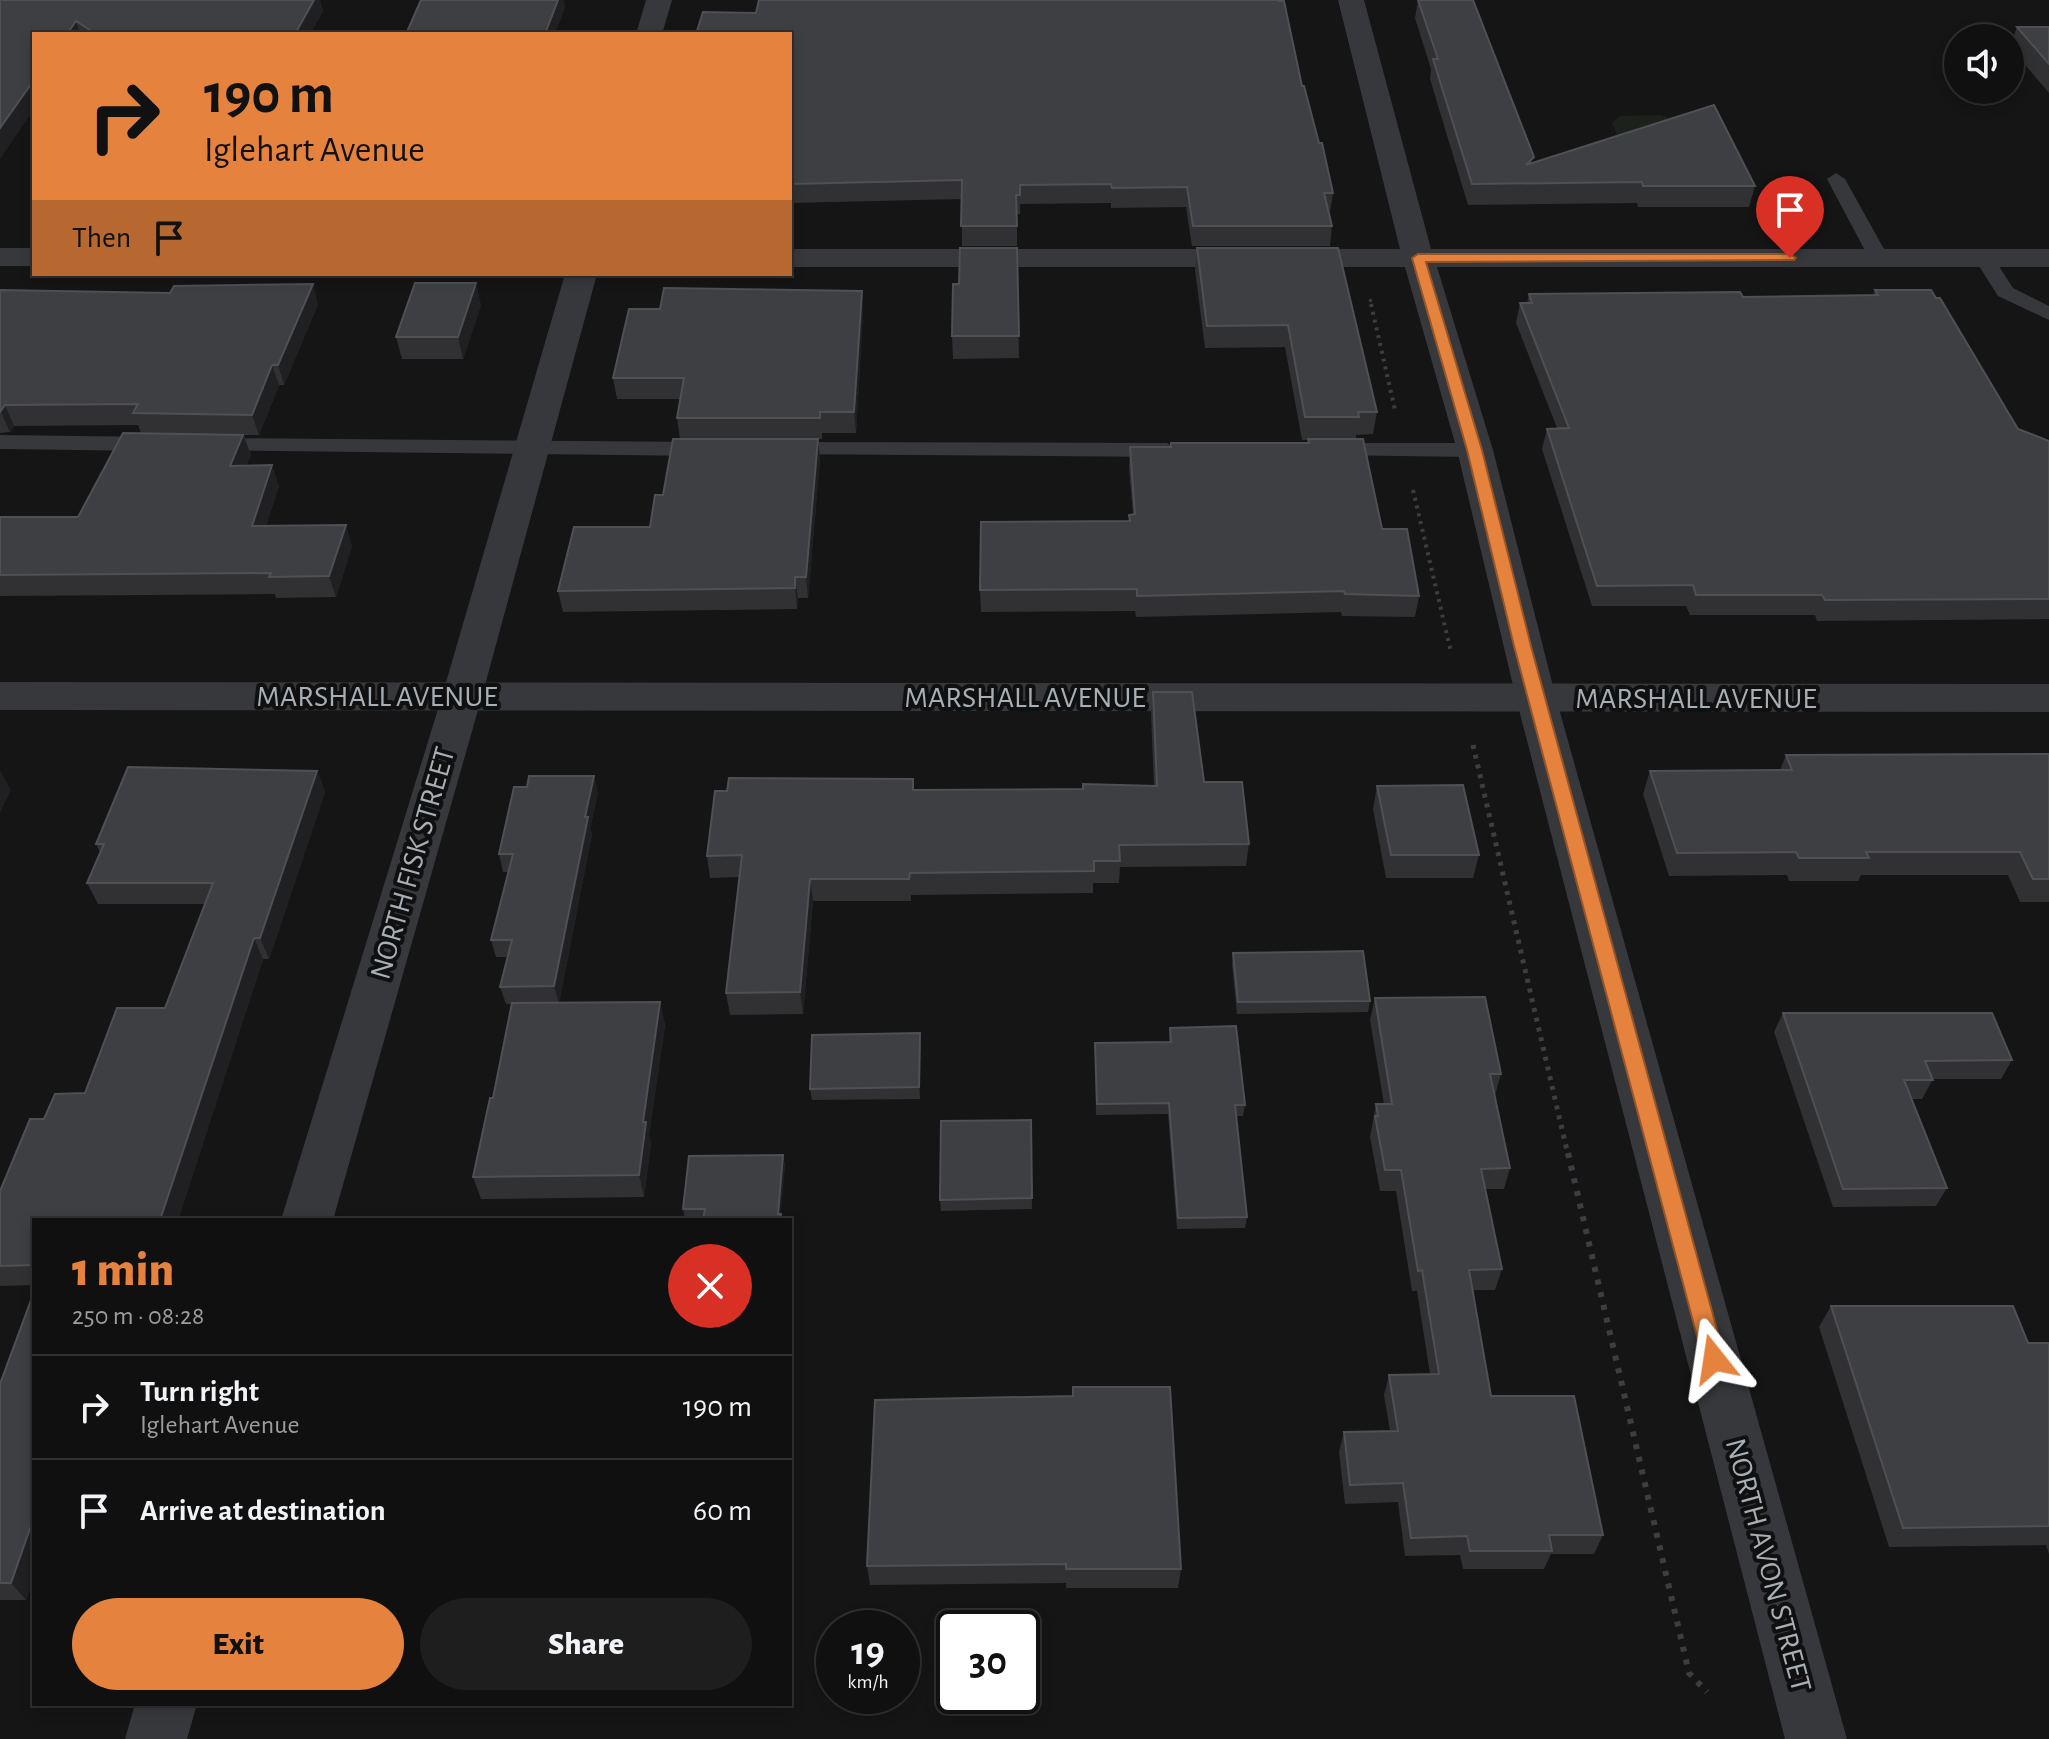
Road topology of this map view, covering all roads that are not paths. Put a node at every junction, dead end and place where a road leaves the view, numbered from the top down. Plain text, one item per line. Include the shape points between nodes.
1 (659, 0) edge
2 (1351, 0) edge
3 (650, 32) edge
4 (1836, 179) dead end
5 (0, 257) edge
6 (32, 257) edge
7 (792, 258) edge
8 (1418, 258) junction
9 (1879, 258) junction
10 (1984, 258) junction
11 (2049, 258) edge
12 (580, 276) edge
13 (2049, 314) edge
14 (0, 442) edge
15 (531, 449) junction
16 (727, 449) edge
17 (759, 449) edge
18 (1184, 450) edge
19 (1310, 450) edge
20 (1475, 450) junction
21 (0, 696) edge
22 (462, 696) junction
23 (1536, 698) junction
24 (2049, 698) edge
25 (308, 1218) edge
26 (165, 1706) edge
27 (156, 1739) edge
28 (1816, 1739) edge

1 - 3 street
2 - 8 street, NORTH AVON STREET
4 - 9 lane
5 - 6 street
7 - 8 street
8 - 9 street
8 - 20 street, NORTH AVON STREET
9 - 10 street
10 - 11 street
10 - 13 lane via 2005,292
12 - 15 street, NORTH FISK STREET
14 - 15 lane
15 - 16 lane
15 - 22 street, NORTH FISK STREET
17 - 18 lane
19 - 20 lane
20 - 23 street, NORTH AVON STREET
21 - 22 street, MARSHALL AVENUE
22 - 23 street, MARSHALL AVENUE
22 - 25 street, NORTH FISK STREET
23 - 24 street, MARSHALL AVENUE
23 - 28 street, NORTH AVON STREET
26 - 27 street

